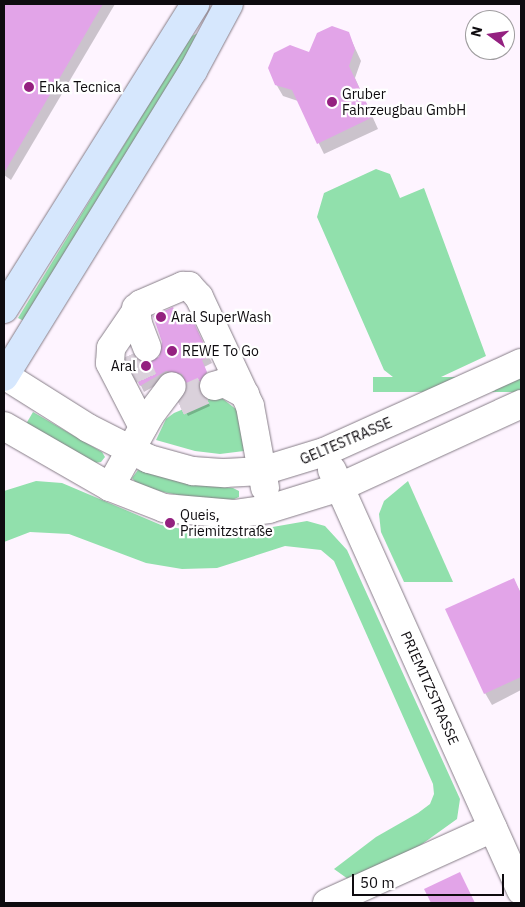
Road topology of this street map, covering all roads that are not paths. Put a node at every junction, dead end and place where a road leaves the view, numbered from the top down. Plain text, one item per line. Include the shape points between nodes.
1 (195, 4) edge
2 (229, 4) edge
3 (4, 309) edge
4 (132, 314) junction
5 (140, 351) tunnel mouth
6 (521, 362) edge
7 (4, 376) edge
8 (521, 404) edge
9 (4, 426) edge
10 (130, 451) junction
11 (324, 452) junction
12 (262, 471) junction
13 (110, 487) junction
14 (340, 487) junction
15 (269, 509) junction
16 (493, 828) junction
17 (521, 890) edge
18 (327, 903) edge

1 - 3 main road
2 - 7 main road via 193,71
4 - 5 street via 126,341
4 - 10 street via 111,348 110,363 159,399
4 - 12 street via 183,286 196,290 226,382 255,422
6 - 11 street, GELTESTRASSE
7 - 10 street, GELTESTRASSE
8 - 14 street
9 - 13 street
10 - 12 street, GELTESTRASSE via 193,471
10 - 13 street
11 - 12 street, GELTESTRASSE
11 - 14 street, PRIEMITZSTRASSE
12 - 15 street
13 - 15 street via 164,508 188,512 234,514
14 - 15 street
14 - 16 street, PRIEMITZSTRASSE
16 - 17 street, PRIEMITZSTRASSE
16 - 18 street

